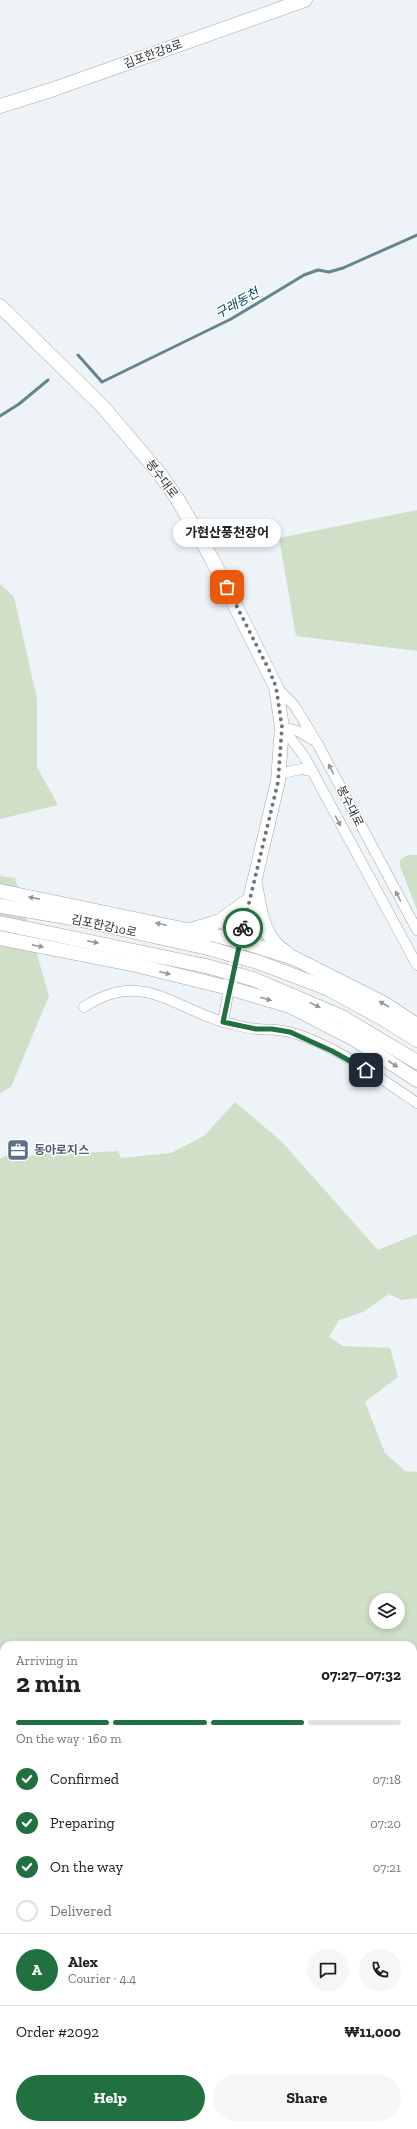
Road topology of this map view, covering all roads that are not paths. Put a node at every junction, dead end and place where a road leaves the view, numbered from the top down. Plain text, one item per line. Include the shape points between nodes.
1 (305, 0) edge
2 (0, 106) edge
3 (0, 306) edge
4 (276, 687) junction
5 (282, 727) junction
6 (316, 741) junction
7 (312, 771) junction
8 (279, 774) junction
9 (254, 878) junction
10 (0, 891) edge
11 (249, 900) junction
12 (0, 906) edge
13 (0, 923) edge
14 (189, 930) junction
15 (417, 930) edge
16 (0, 938) edge
17 (240, 940) junction
18 (294, 958) junction
19 (417, 964) edge
20 (229, 988) junction
21 (84, 1007) dead end
22 (223, 1022) junction
23 (417, 1025) edge
24 (417, 1040) edge
25 (417, 1062) edge
26 (417, 1080) edge
27 (417, 1103) edge

1 - 2 street, 김포한강8로 via 54,90
3 - 4 street, 봉수대로 via 103,407 160,474 212,558
4 - 5 street, 봉수대로
4 - 6 street, 봉수대로 via 294,705
5 - 6 street via 298,731
5 - 7 street, 봉수대로
5 - 8 street, 봉수대로
15 -> 6 street, 봉수대로
7 - 8 street via 301,769
7 -> 19 street, 봉수대로
8 - 9 street, 봉수대로 via 269,827
9 - 11 street, 봉수대로
9 - 18 street via 262,921 267,933 283,951
14 -> 10 street
11 - 14 street via 220,921
11 - 17 street, 봉수대로
12 - 24 street, 김포한강10로, bridge via 72,918 208,948 258,962 329,989
13 -> 25 street, 김포한강10로, bridge via 206,966 253,980 342,1017
14 - 17 street
16 -> 20 street via 136,965
17 - 18 street
17 - 20 street, 봉수대로
23 -> 18 street via 385,1004
20 - 22 street
20 -> 26 street via 290,1006 354,1039
21 - 22 street via 111,992 137,991 160,996 198,1014
22 - 27 street via 256,1029 290,1032 311,1040 366,1070

